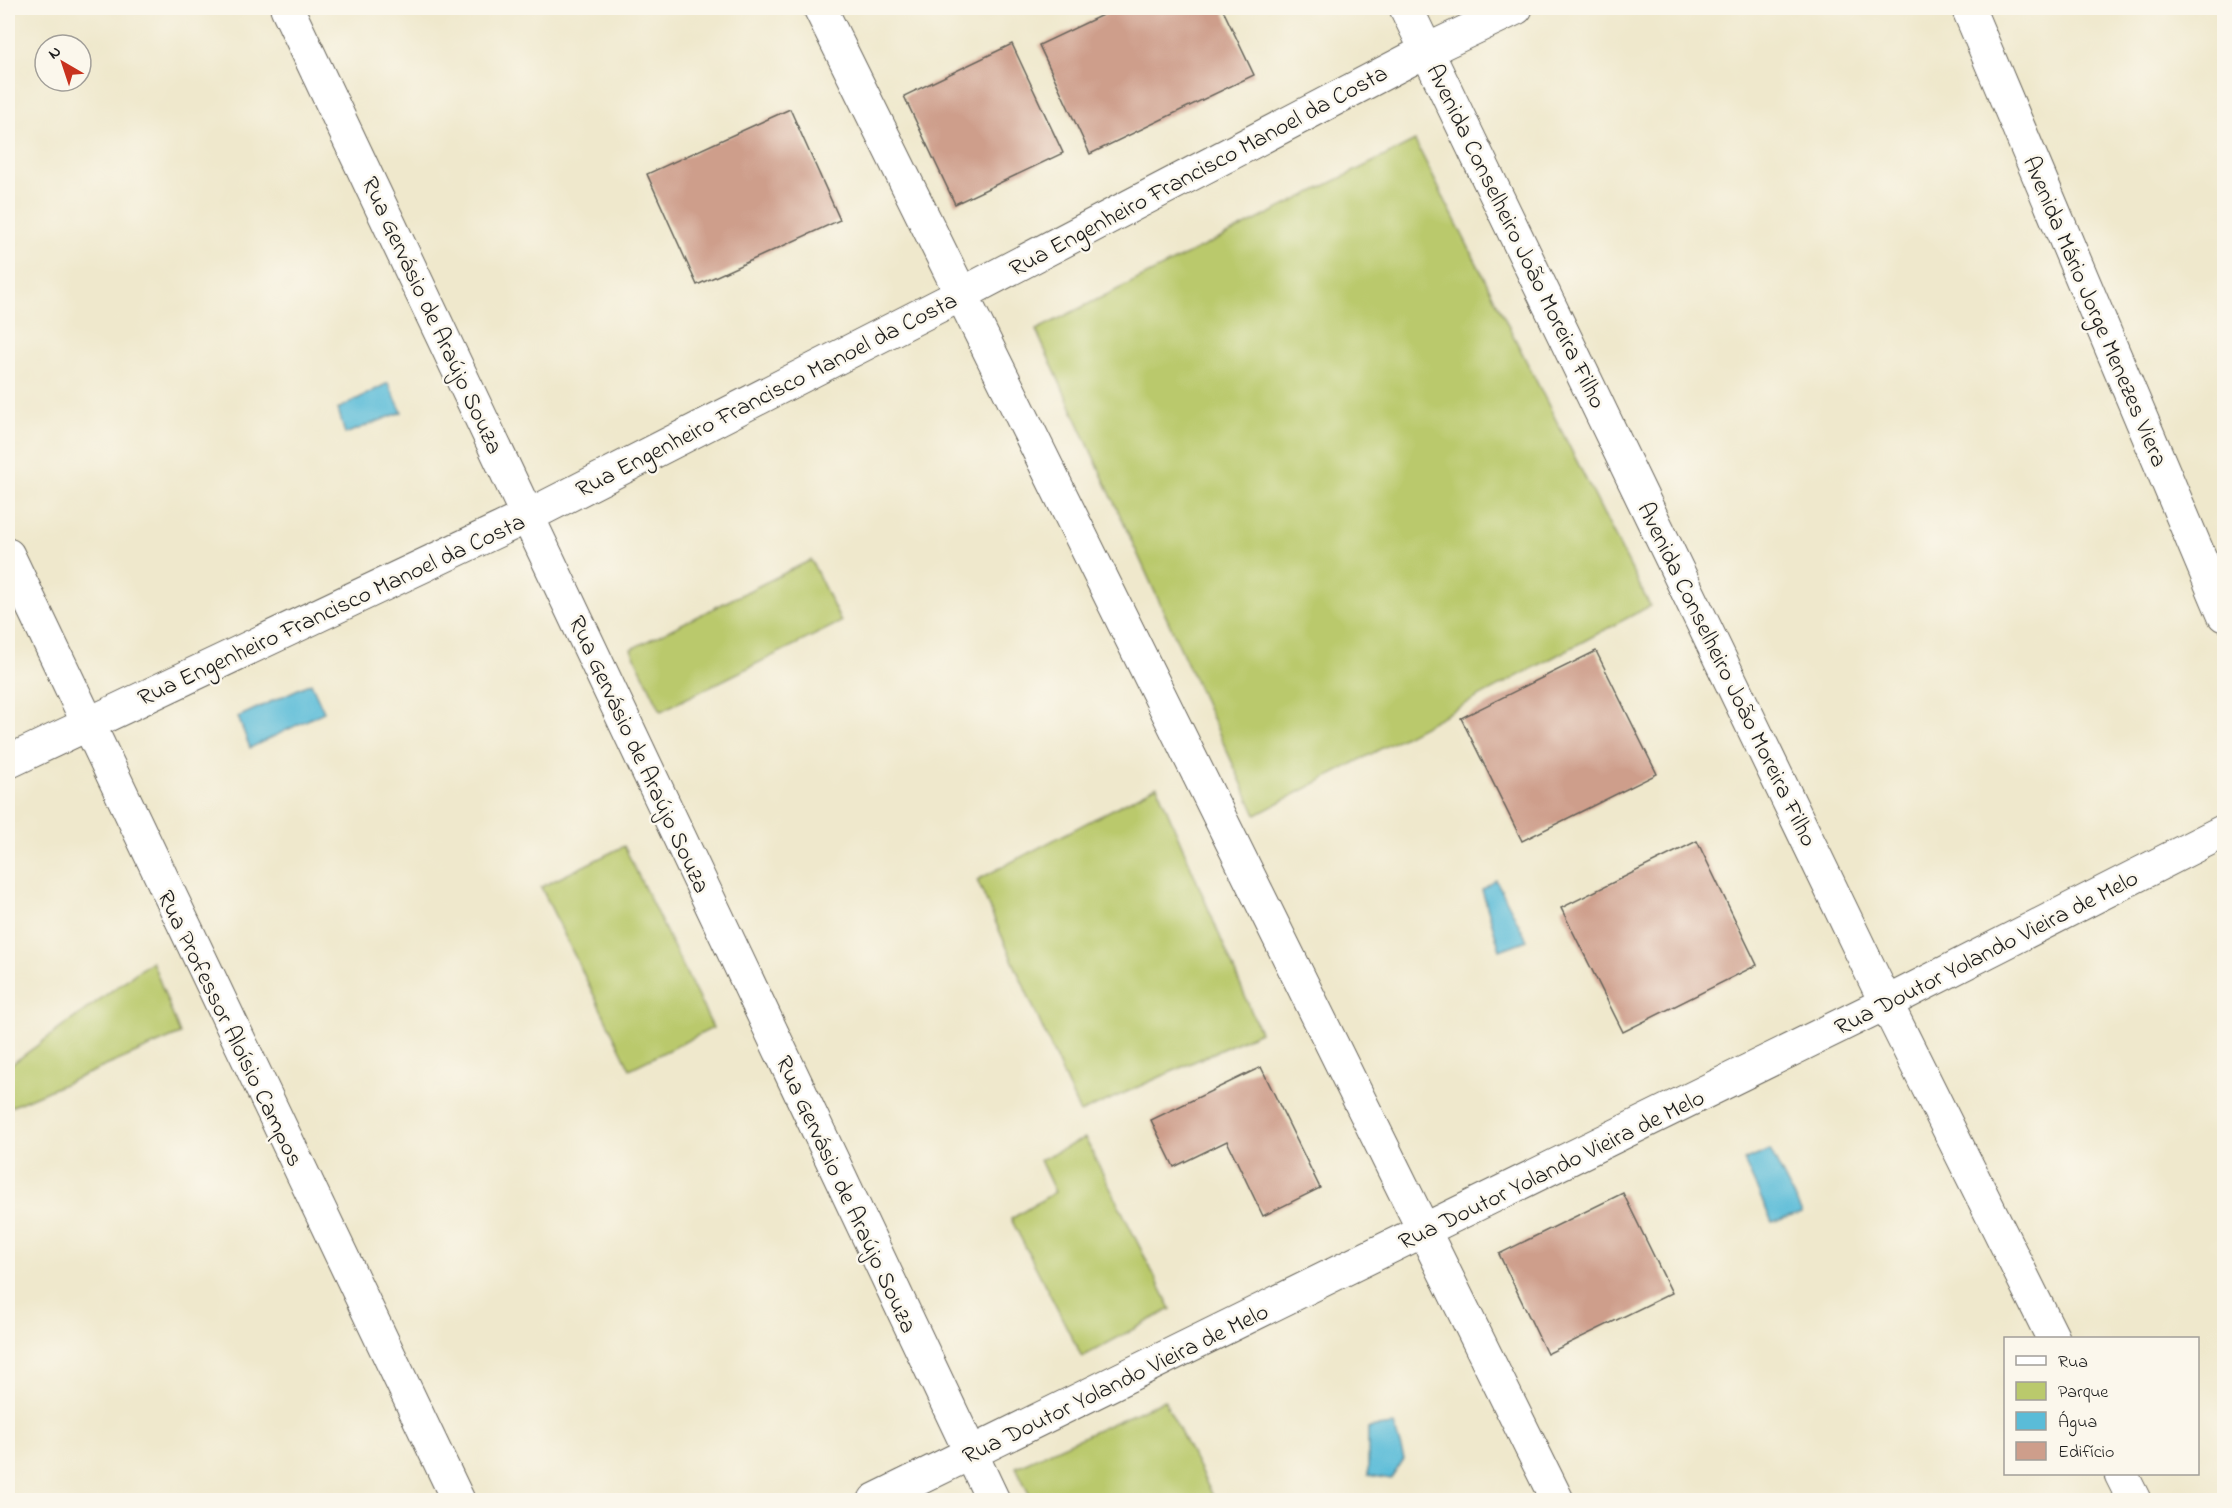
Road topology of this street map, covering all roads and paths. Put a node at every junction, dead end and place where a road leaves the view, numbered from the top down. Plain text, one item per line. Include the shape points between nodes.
1 (287, 8) edge
2 (820, 8) edge
3 (1406, 8) edge
4 (1516, 8) edge
5 (1968, 8) edge
6 (1428, 50) junction
7 (960, 295) junction
8 (528, 516) junction
9 (8, 555) edge
10 (2224, 615) edge
11 (86, 725) junction
12 (8, 762) edge
13 (2224, 831) edge
14 (1886, 1003) junction
15 (1425, 1231) junction
16 (2053, 1337) edge
17 (969, 1455) junction
18 (2122, 1475) edge
19 (458, 1500) edge
20 (875, 1500) edge
21 (993, 1500) edge
22 (1557, 1500) edge
23 (2134, 1500) edge

1 - 8 street, Rua Gervásio de Araújo Souza
2 - 7 street
3 - 6 street, Avenida Conselheiro João Moreira Filho
4 - 6 street, Rua Engenheiro Francisco Manoel da Costa
5 - 10 street, Avenida Mário Jorge Menezes Viera
6 - 7 street, Rua Engenheiro Francisco Manoel da Costa
6 - 14 street, Avenida Conselheiro João Moreira Filho
7 - 8 street, Rua Engenheiro Francisco Manoel da Costa
7 - 15 street
8 - 11 street, Rua Engenheiro Francisco Manoel da Costa
8 - 17 street, Rua Gervásio de Araújo Souza
9 - 11 street, Rua Professor Aloísio Campos
11 - 12 street, Rua Engenheiro Francisco Manoel da Costa
11 - 19 street, Rua Professor Aloísio Campos
13 - 14 street, Rua Doutor Yolando Vieira de Melo
14 - 15 street, Rua Doutor Yolando Vieira de Melo
14 - 16 street, Avenida Conselheiro João Moreira Filho
15 - 17 street, Rua Doutor Yolando Vieira de Melo
15 - 22 street
17 - 20 street, Rua Doutor Yolando Vieira de Melo
17 - 21 street, Rua Gervásio de Araújo Souza
18 - 23 street

